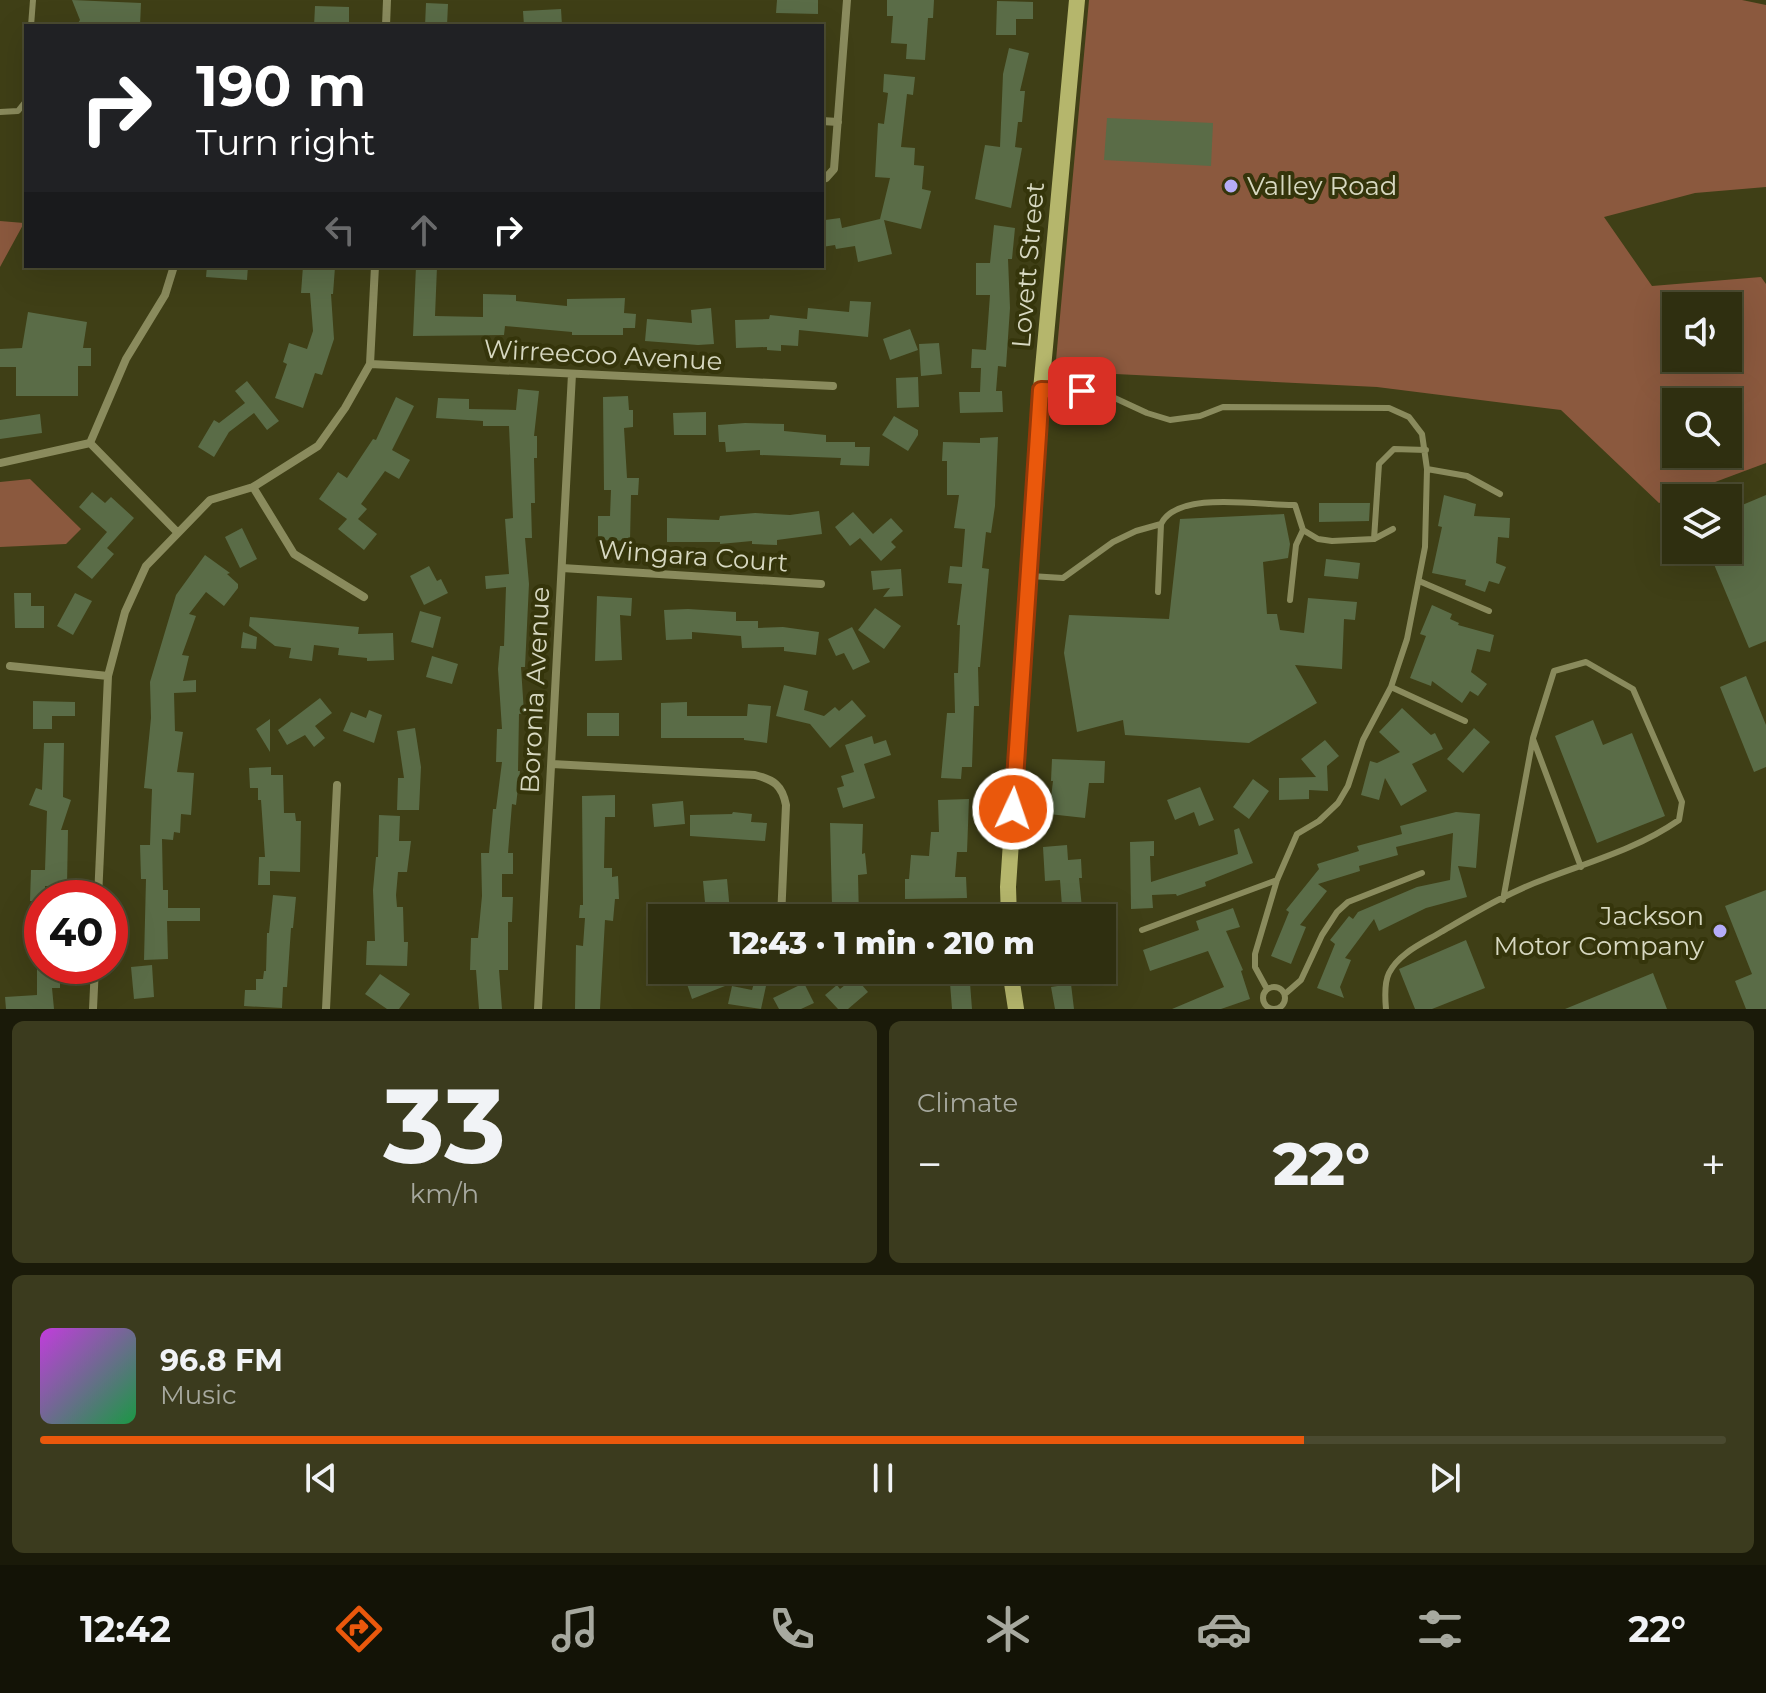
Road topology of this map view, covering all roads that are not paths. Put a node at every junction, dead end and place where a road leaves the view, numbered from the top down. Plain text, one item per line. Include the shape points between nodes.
1 (33, 0) edge
2 (387, 0) edge
3 (847, 0) edge
4 (1077, 0) edge
5 (31, 24) edge
6 (386, 24) edge
7 (24, 104) edge
8 (0, 112) edge
9 (824, 121) edge
10 (838, 122) junction
11 (824, 178) edge
12 (173, 268) edge
13 (375, 268) edge
14 (370, 364) junction
15 (572, 374) junction
16 (833, 386) dead end
17 (1041, 390) junction
18 (90, 443) junction
19 (1426, 450) junction
20 (0, 463) edge
21 (1427, 469) junction
22 (253, 487) junction
23 (1500, 494) dead end
24 (1161, 524) junction
25 (1393, 529) dead end
26 (1303, 530) junction
27 (178, 533) junction
28 (1374, 539) junction
29 (562, 568) junction
30 (1027, 576) junction
31 (1419, 581) junction
32 (821, 584) dead end
33 (1158, 592) dead end
34 (364, 597) dead end
35 (1290, 600) dead end
36 (1489, 611) dead end
37 (10, 666) dead end
38 (108, 676) junction
39 (1391, 687) junction
40 (1465, 721) dead end
41 (1533, 738) junction
42 (552, 764) junction
43 (337, 785) dead end
44 (1581, 867) junction
45 (1422, 873) dead end
46 (99, 880) edge
47 (1277, 880) junction
48 (1503, 900) junction
49 (782, 904) edge
50 (1009, 904) edge
51 (1142, 930) dead end
52 (94, 984) edge
53 (1012, 984) edge
54 (1267, 989) junction
55 (1285, 994) junction
56 (1263, 1008) edge
57 (93, 1009) edge
58 (326, 1009) edge
59 (538, 1009) edge
60 (1016, 1009) edge
61 (1386, 1009) edge

1 - 5 lane
2 - 6 street
3 - 10 street
4 - 17 street, Lovett Street
7 - 8 lane via 18,111
9 - 10 street
10 - 11 street via 834,169
12 - 18 street via 165,295 126,359
13 - 14 street
14 - 15 street, Wirreecoo Avenue
14 - 22 street via 318,446
15 - 16 street, Wirreecoo Avenue
15 - 29 street, Boronia Avenue
17 - 19 lane via 1106,394 1170,420 1223,407 1389,408 1409,417
17 - 30 street, Lovett Street
18 - 20 street
18 - 27 street
19 - 21 lane
19 - 28 lane via 1394,449 1379,464
21 - 23 lane via 1467,476
21 - 31 lane
22 - 27 street via 210,500
22 - 34 street via 294,554
24 - 26 lane via 1173,510 1242,501 1295,505
24 - 30 lane via 1113,542 1063,578
24 - 33 lane
25 - 28 lane
26 - 28 lane via 1318,539
26 - 35 lane via 1296,545
27 - 38 street via 146,566 125,612
29 - 32 street, Wingara Court
29 - 42 street, Boronia Avenue
30 - 50 street, Lovett Street
31 - 36 lane
31 - 39 lane
37 - 38 street
38 - 46 street
39 - 40 lane
39 - 47 lane via 1370,723 1338,803 1297,834
41 - 44 lane
41 - 44 lane via 1554,671 1586,662 1633,689 1682,802 1679,820 1652,838
41 - 48 lane
42 - 49 street via 772,780 783,790 786,805
42 - 59 street, Boronia Avenue
43 - 58 street
44 - 48 lane
45 - 55 lane via 1348,902 1322,935 1301,980
47 - 51 lane
47 - 54 lane via 1255,954 1255,967
48 - 61 lane via 1407,952 1388,973
52 - 57 street
53 - 60 street
54 - 55 lane via 1280,988
54 - 56 lane
55 - 56 lane via 1280,1007

